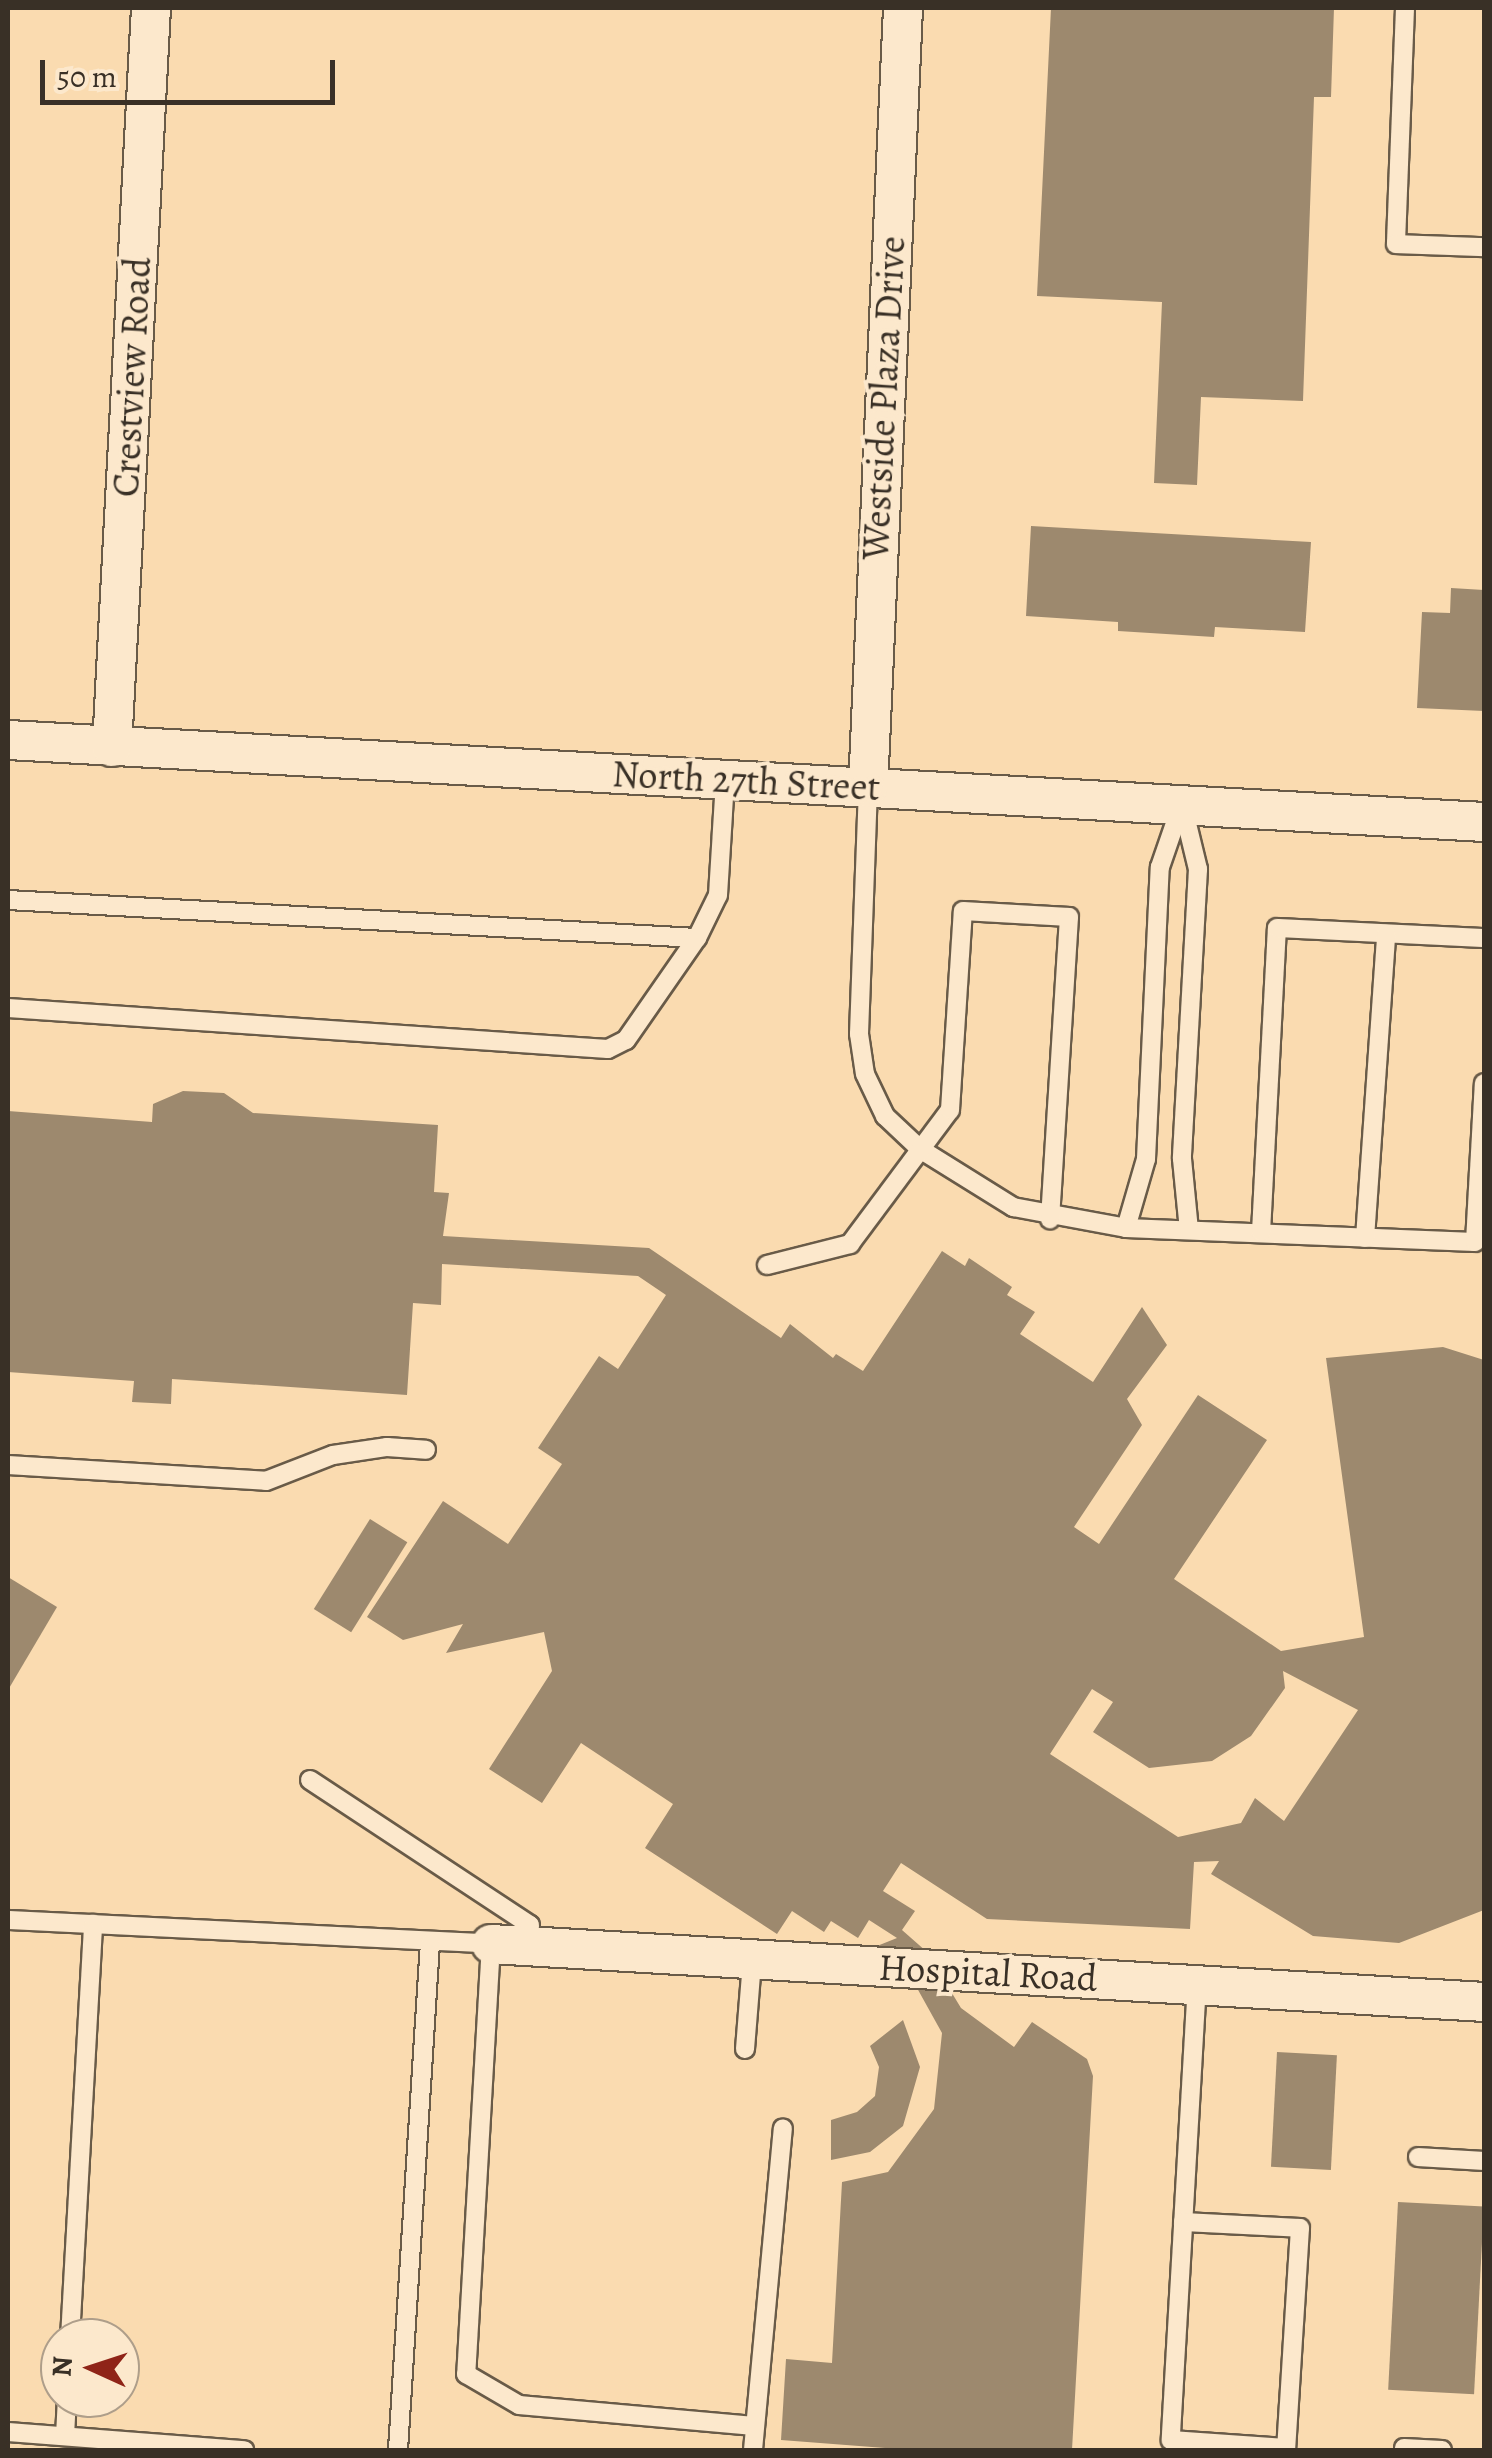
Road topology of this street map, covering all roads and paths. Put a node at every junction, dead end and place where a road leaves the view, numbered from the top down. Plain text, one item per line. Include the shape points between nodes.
1 (151, 8) edge
2 (903, 8) edge
3 (1405, 8) edge
4 (1484, 247) edge
5 (8, 740) edge
6 (112, 747) junction
7 (725, 781) junction
8 (868, 788) junction
9 (1182, 803) junction
10 (1484, 822) edge
11 (8, 900) edge
12 (1386, 934) junction
13 (697, 938) junction
14 (1484, 938) edge
15 (8, 1008) edge
16 (1484, 1083) edge
17 (920, 1148) junction
18 (1050, 1218) junction
19 (1126, 1228) junction
20 (1188, 1230) junction
21 (1261, 1232) junction
22 (1365, 1238) junction
23 (1480, 1242) edge
24 (766, 1265) dead end
25 (426, 1450) dead end
26 (8, 1464) edge
27 (310, 1780) dead end
28 (8, 1920) edge
29 (93, 1924) junction
30 (430, 1943) junction
31 (510, 1945) junction
32 (752, 1962) junction
33 (1197, 1983) junction
34 (1484, 2002) edge
35 (744, 2049) dead end
36 (783, 2128) dead end
37 (1418, 2158) dead end
38 (1484, 2161) edge
39 (1183, 2222) junction
40 (71, 2318) edge
41 (66, 2418) edge
42 (754, 2426) junction
43 (8, 2432) edge
44 (65, 2436) junction
45 (1404, 2448) dead end
46 (1286, 2449) edge
47 (244, 2450) edge
48 (398, 2450) edge
49 (753, 2450) edge
50 (1442, 2450) edge

1 - 6 street, Crestview Road
2 - 8 street, Westside Plaza Drive
3 - 4 lane via 1396,244
5 - 6 street, North 27th Street
6 - 7 street, North 27th Street
7 - 8 street, North 27th Street
7 - 13 lane via 718,895
8 - 9 street, North 27th Street
8 - 17 lane via 859,1034 865,1074 885,1116
9 - 10 street, North 27th Street
9 - 19 lane via 1160,866 1146,1159
9 - 20 lane via 1198,869 1182,1160
11 - 13 lane
12 - 14 lane
12 - 21 lane via 1276,928
12 - 22 lane
13 - 15 lane via 626,1040 608,1048
16 - 23 lane
17 - 18 lane via 966,1183
17 - 18 lane via 950,1110 963,910 1069,917
17 - 24 lane via 850,1244
18 - 19 lane
19 - 20 lane
20 - 21 lane
21 - 22 lane
22 - 23 lane
25 - 26 lane via 332,1455 266,1481
27 - 31 lane via 530,1926
28 - 29 lane
29 - 30 lane
29 - 40 lane
30 - 31 lane
30 - 48 lane
31 - 32 street, Hospital Road
31 - 42 lane via 466,2374 519,2406
32 - 33 street, Hospital Road
32 - 35 lane
33 - 34 street, Hospital Road
33 - 39 lane
36 - 42 lane
37 - 38 lane
39 - 46 lane via 1171,2440
39 - 46 lane via 1300,2228
41 - 44 lane
42 - 49 lane
43 - 44 lane
44 - 47 lane
45 - 50 lane

